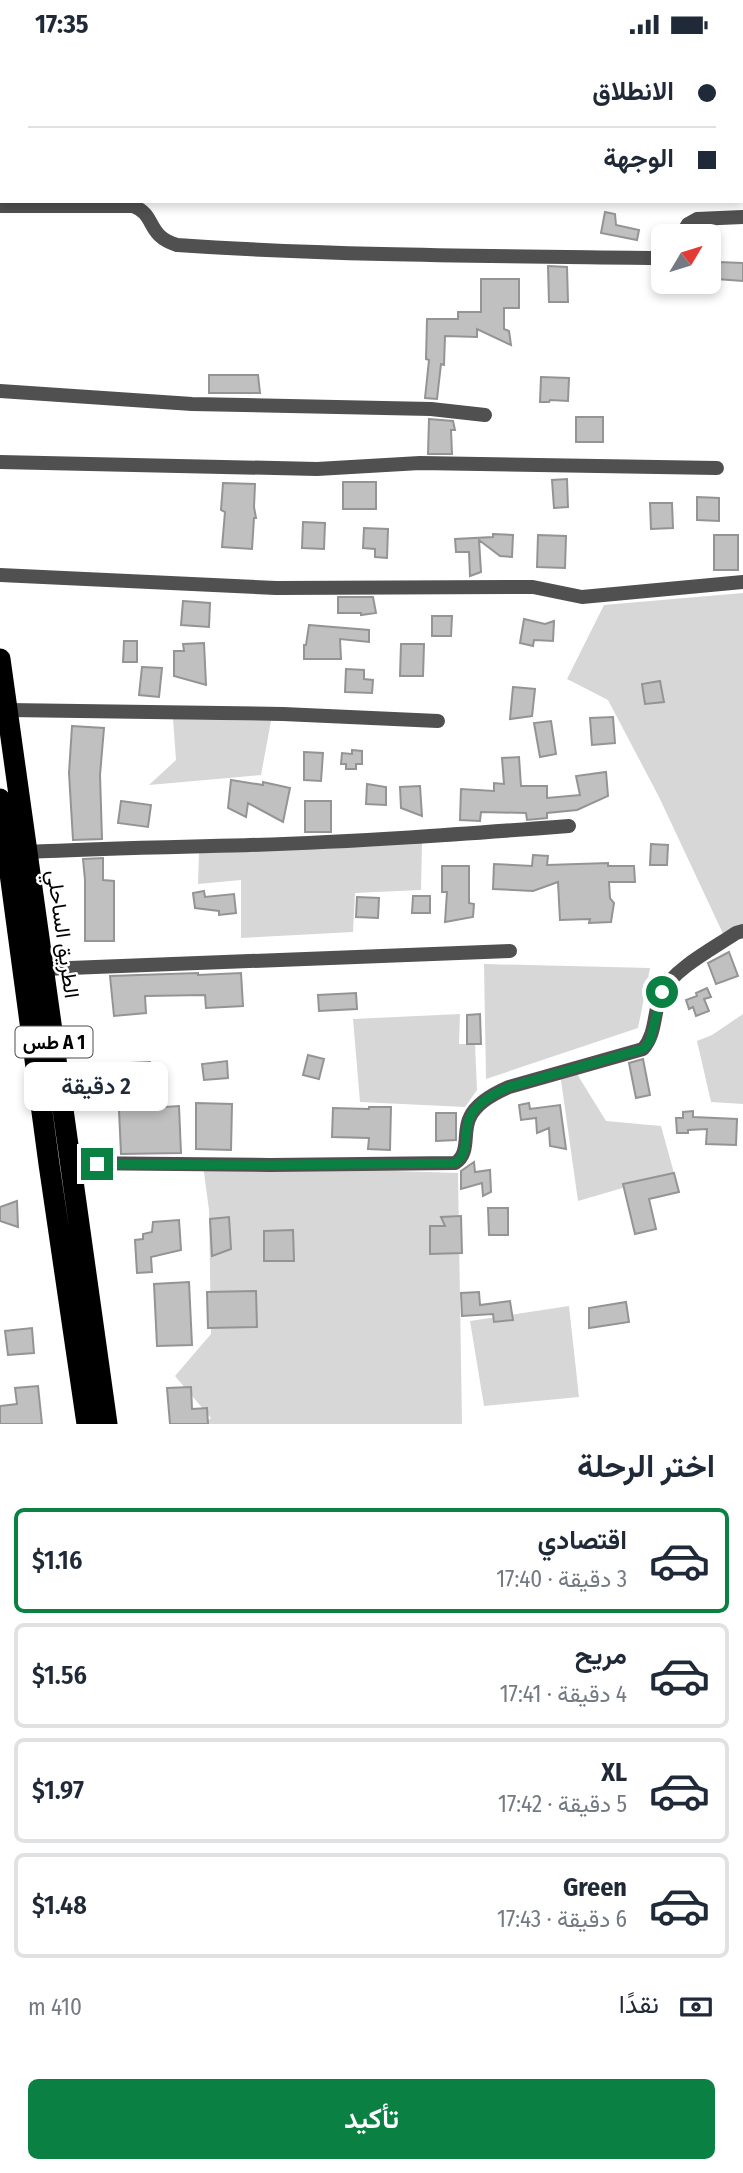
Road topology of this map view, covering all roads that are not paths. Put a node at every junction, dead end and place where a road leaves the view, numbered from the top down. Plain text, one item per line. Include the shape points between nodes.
1 (0, 206) edge
2 (743, 217) edge
3 (688, 224) edge
4 (651, 258) edge
5 (0, 391) edge
6 (485, 415) dead end
7 (0, 462) edge
8 (717, 468) dead end
9 (0, 575) edge
10 (743, 582) edge
11 (0, 659) edge
12 (8, 710) junction
13 (438, 721) dead end
14 (0, 799) edge
15 (569, 826) dead end
16 (27, 852) junction
17 (743, 931) edge
18 (510, 951) dead end
19 (44, 969) junction
20 (70, 1163) junction
21 (87, 1424) edge
22 (107, 1424) edge

1 - 4 street via 133,207 146,214 164,241 177,245 381,255
2 - 3 street via 696,219
5 - 6 street
7 - 8 street via 307,469 419,463
9 - 10 street via 276,588 533,587 582,597
11 - 12 highway, الطريق الساحلي / طس A 1
12 - 13 street
12 - 16 highway, الطريق الساحلي / طس A 1
14 - 21 highway, الطريق الساحلي / طس A 1
15 - 16 street via 251,845
16 - 19 highway, الطريق الساحلي / طس A 1
17 - 20 street via 676,975 662,992 650,1041 643,1049 509,1087 485,1101 470,1118 464,1153 455,1163
18 - 19 street
19 - 20 highway, الطريق الساحلي / طس A 1
20 - 22 highway, الطريق الساحلي / طس A 1

